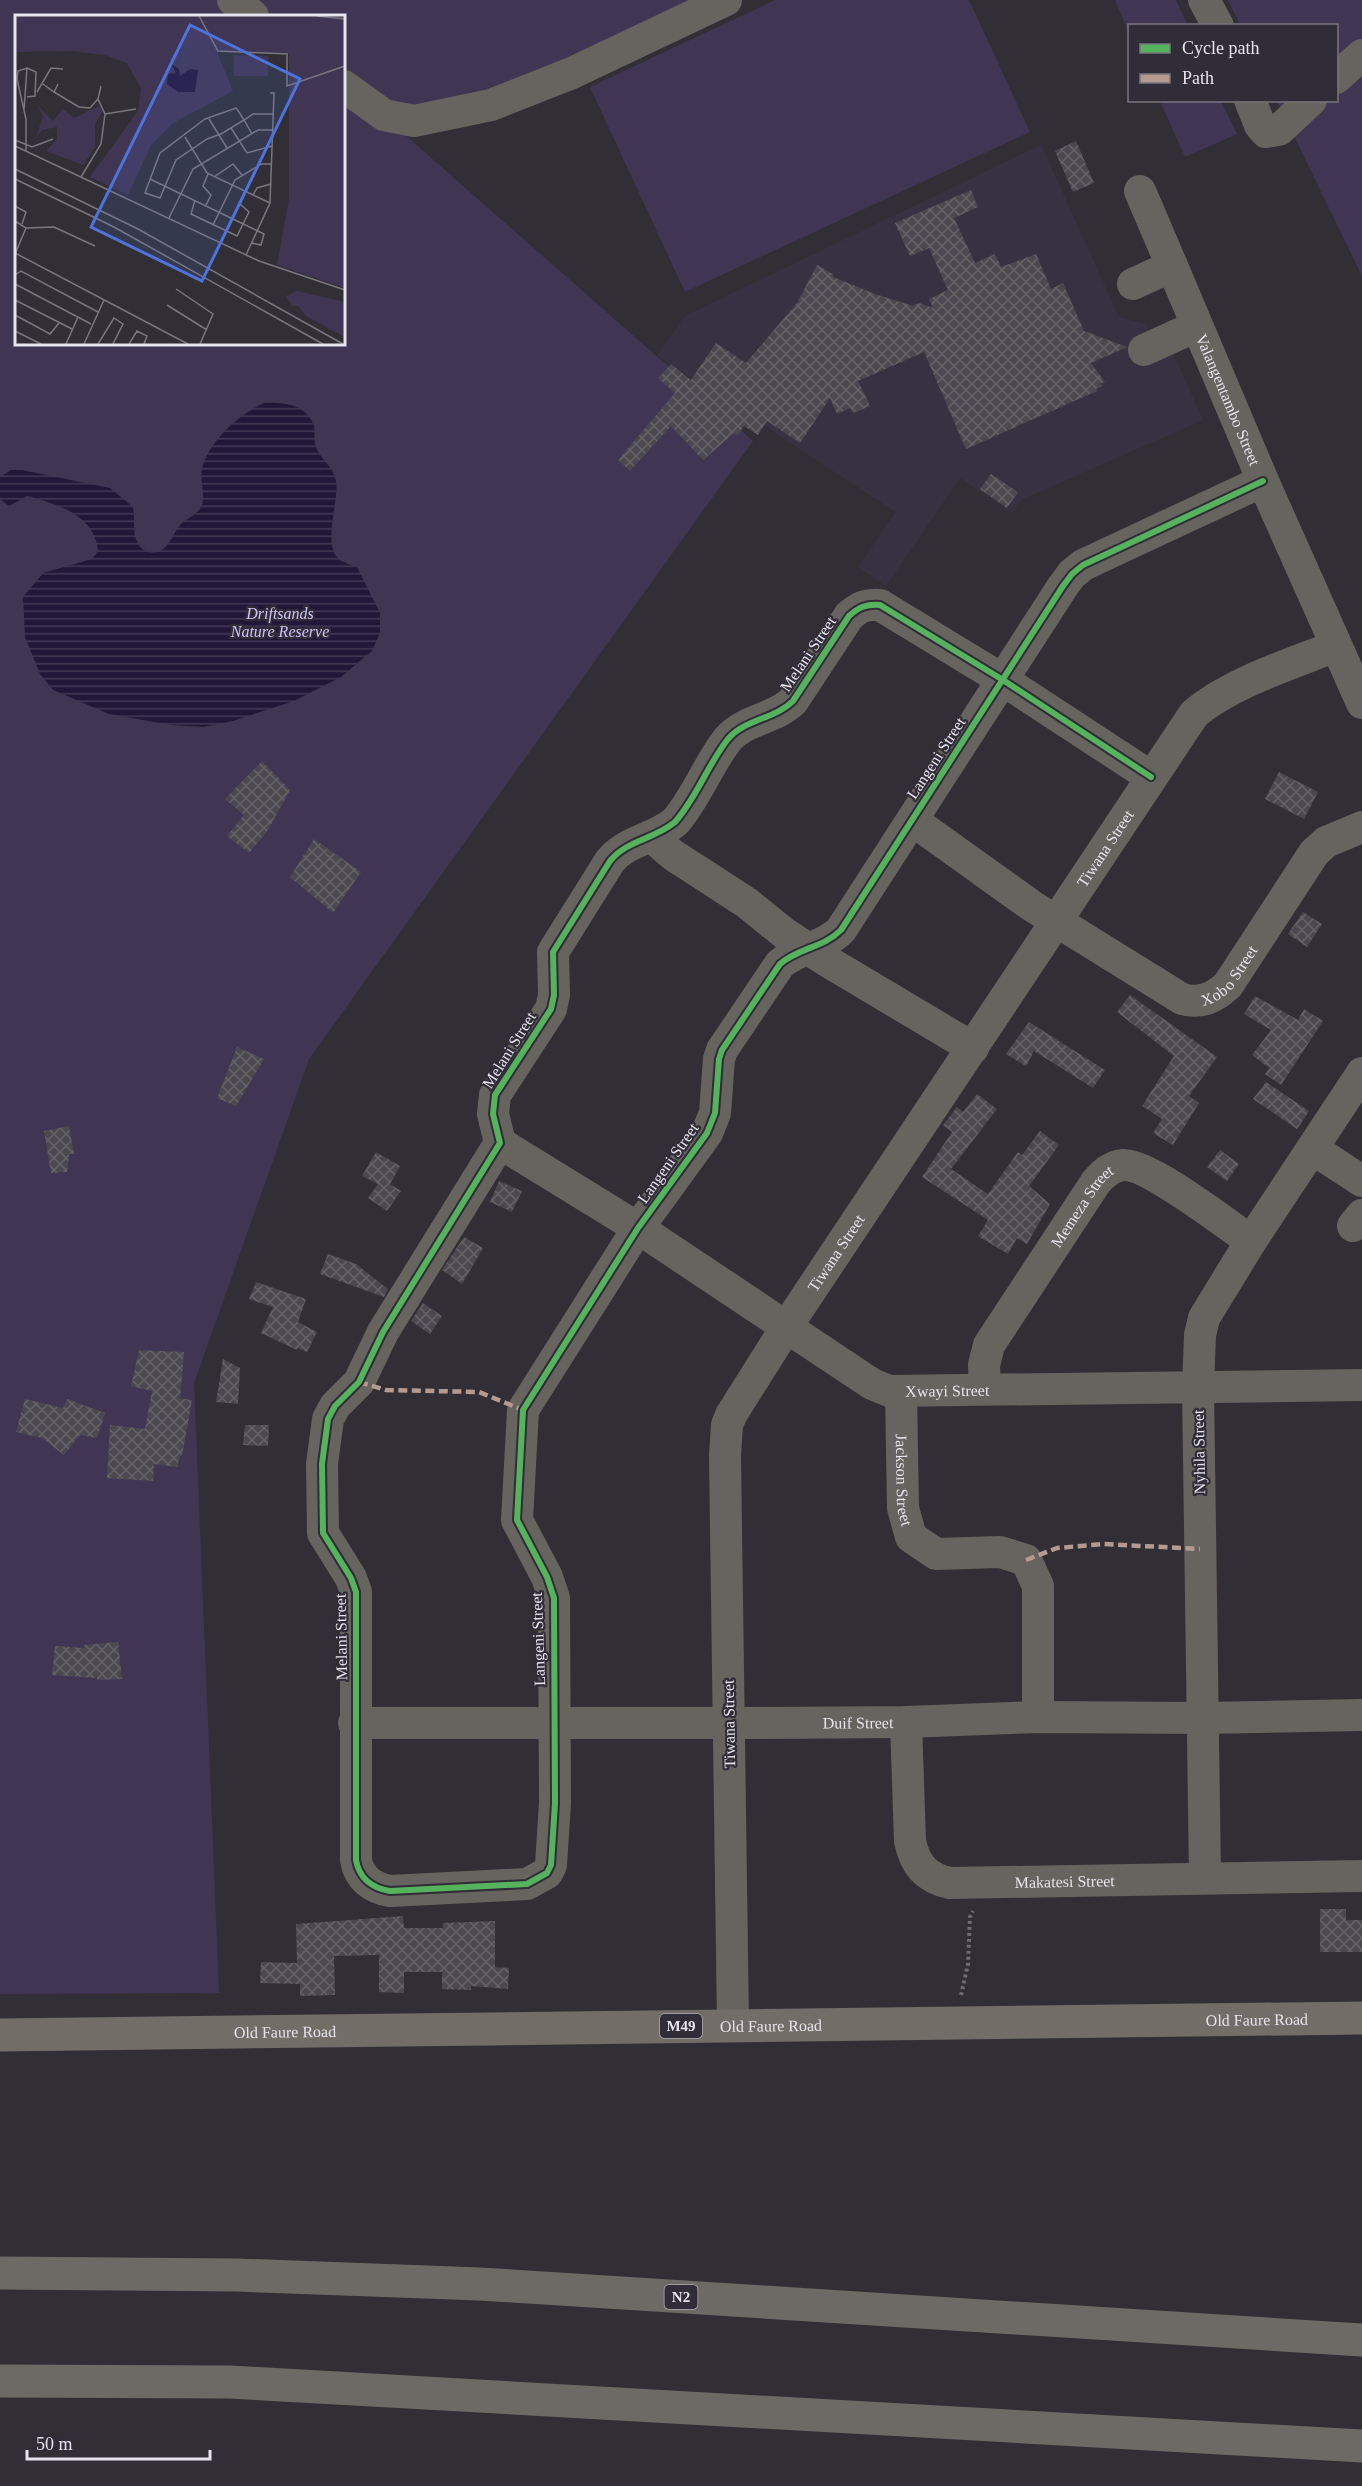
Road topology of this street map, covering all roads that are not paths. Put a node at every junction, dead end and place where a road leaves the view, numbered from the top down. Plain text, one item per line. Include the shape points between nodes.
1 (233, 0) edge
2 (726, 0) edge
3 (1204, 0) edge
4 (252, 15) edge
5 (1217, 24) edge
6 (1362, 55) edge
7 (1338, 76) edge
8 (345, 87) edge
9 (1251, 102) edge
10 (1309, 102) edge
11 (1140, 191) dead end
12 (1172, 266) junction
13 (1133, 285) dead end
14 (1197, 326) junction
15 (1144, 351) dead end
16 (1263, 481) junction
17 (1336, 646) junction
18 (1003, 680) junction
19 (1362, 703) edge
20 (1151, 777) junction
21 (912, 820) junction
22 (1362, 827) edge
23 (651, 836) junction
24 (1058, 921) junction
25 (810, 949) junction
26 (973, 1048) junction
27 (1362, 1073) edge
28 (500, 1143) junction
29 (1313, 1149) junction
30 (1362, 1181) edge
31 (638, 1228) junction
32 (1251, 1240) junction
33 (787, 1326) junction
34 (1362, 1385) edge
35 (1198, 1388) junction
36 (985, 1389) junction
37 (901, 1392) junction
38 (1362, 1715) edge
39 (1038, 1717) junction
40 (1203, 1718) junction
41 (554, 1722) junction
42 (906, 1722) junction
43 (354, 1723) junction
44 (730, 1723) junction
45 (1362, 1876) edge
46 (1205, 1877) junction
47 (366, 1881) joint
48 (1362, 2018) edge
49 (733, 2025) junction
50 (0, 2035) edge
51 (0, 2273) edge
52 (1362, 2340) edge
53 (0, 2381) edge
54 (1362, 2446) edge

1 - 4 street
2 - 8 street via 572,73 491,105 414,121 384,115
3 - 5 street
6 - 7 street
9 - 10 street via 1266,132 1279,130
11 - 12 street, Valangentambo Street
12 - 13 street
12 - 14 street, Valangentambo Street
14 - 15 street
14 - 16 street, Valangentambo Street
16 - 17 street, Valangentambo Street
16 - 18 street, Langeni Street via 1077,569
17 - 19 street, Valangentambo Street
17 - 20 street, Tiwana Street via 1208,702 1194,714
18 - 20 street, Melani Street
18 - 21 street, Langeni Street
18 - 23 street, Melani Street via 880,605 867,604 849,616 793,701 742,727 728,739 682,815 669,828
20 - 24 street, Tiwana Street
21 - 24 street, Xobo Street
21 - 25 street, Langeni Street via 841,930
22 - 24 street, Xobo Street via 1320,846 1228,985 1207,999 1182,999
23 - 25 street
23 - 28 street, Melani Street via 615,854 556,945 551,1009 494,1100
24 - 26 street, Tiwana Street
25 - 26 street
25 - 31 street, Langeni Street via 780,964 722,1050 712,1123
26 - 33 street, Tiwana Street
27 - 29 street, Nyhila Street
28 - 31 street, Xwayi Street
28 - 43 street, Melani Street via 383,1332 359,1382 328,1419 322,1464 323,1528 356,1592
29 - 30 street
29 - 32 street, Nyhila Street
31 - 33 street, Xwayi Street
31 - 41 street, Langeni Street via 523,1410 517,1514 519,1526 554,1598
32 - 35 street, Nyhila Street via 1202,1323
32 - 36 street, Memeza Street via 1147,1171 1122,1165 1111,1169 1096,1182 989,1345 984,1365
33 - 37 street, Xwayi Street via 872,1384
33 - 44 street, Tiwana Street via 727,1425
34 - 35 street, Xwayi Street
35 - 36 street, Xwayi Street
35 - 40 street, Nyhila Street
36 - 37 street, Xwayi Street
37 - 39 street, Jackson Street via 903,1508 910,1537 936,1554 1000,1552 1026,1560 1038,1586
38 - 40 street, Duif Street
39 - 40 street, Duif Street
39 - 42 street, Duif Street
40 - 46 street, Nyhila Street
41 - 43 street, Duif Street
41 - 44 street, Duif Street
41 - 47 street, Langeni Street via 553,1855 547,1873 527,1884 390,1891
42 - 44 street, Duif Street
42 - 46 street, Makatesi Street via 910,1841 921,1869 935,1880 950,1883
43 - 47 street, Melani Street via 356,1860
44 - 49 street, Tiwana Street
45 - 46 street, Makatesi Street
48 - 49 main road, Old Faure Road / M49
49 - 50 main road, Old Faure Road / M49
51 - 52 highway, N2 via 480,2284
53 - 54 highway via 231,2382

